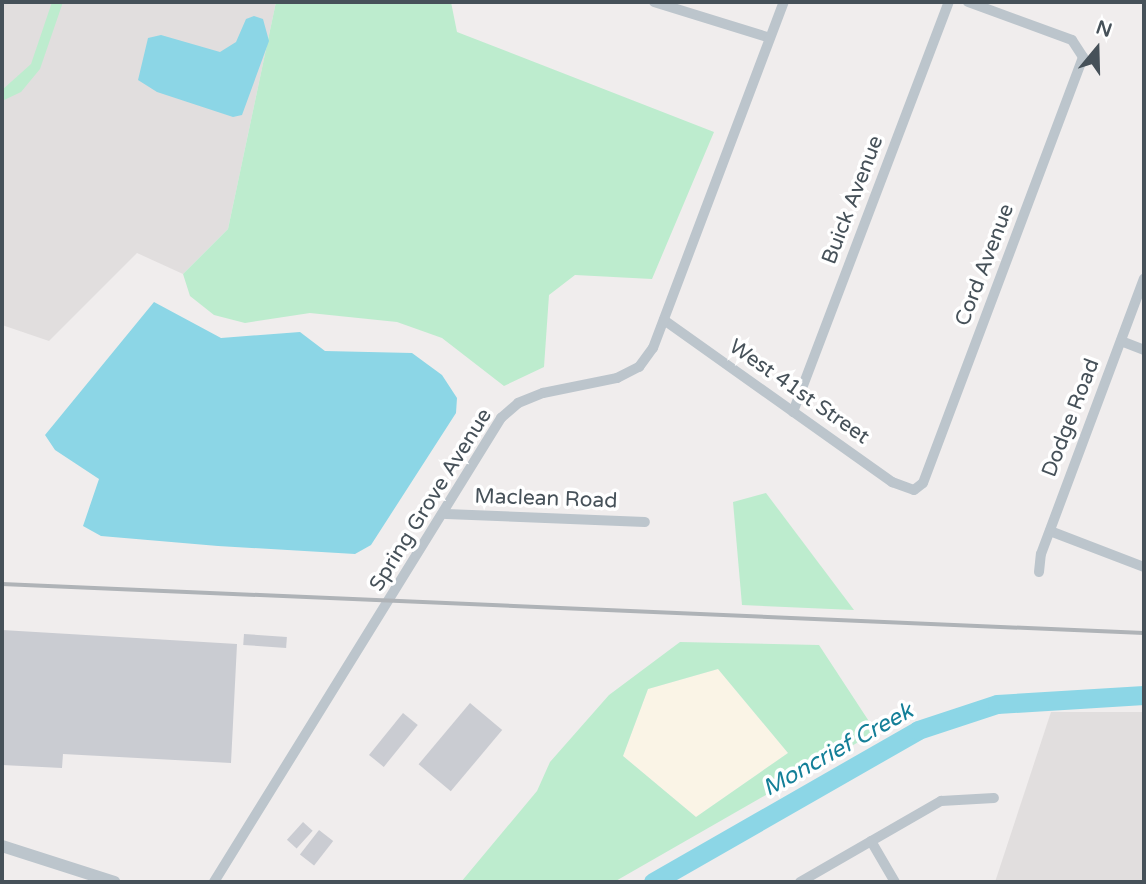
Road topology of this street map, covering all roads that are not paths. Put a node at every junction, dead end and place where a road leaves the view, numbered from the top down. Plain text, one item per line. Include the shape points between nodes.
1 (654, 2) edge
2 (784, 2) edge
3 (949, 2) edge
4 (968, 2) edge
5 (770, 38) junction
6 (1144, 279) edge
7 (664, 320) junction
8 (1121, 341) junction
9 (1144, 350) edge
10 (793, 412) junction
11 (914, 490) joint
12 (446, 514) junction
13 (645, 522) dead end
14 (1050, 531) junction
15 (1144, 567) edge
16 (1039, 572) dead end
17 (994, 798) dead end
18 (871, 841) junction
19 (2, 846) edge
20 (114, 882) edge
21 (214, 882) edge
22 (800, 882) edge
23 (895, 882) edge

1 - 5 street
2 - 5 street, Spring Grove Avenue
3 - 10 street, Buick Avenue
4 - 11 street, Cord Avenue via 1072,40 1081,50 1081,65 927,474
5 - 7 street, Spring Grove Avenue
6 - 8 street, Dodge Road
7 - 10 street, West 41st Street
7 - 12 street, Spring Grove Avenue via 639,367 617,379 519,402 502,418
8 - 9 street
8 - 14 street, Dodge Road
10 - 11 street, West 41st Street via 892,482
12 - 13 street, Maclean Road
12 - 21 street, Spring Grove Avenue
14 - 15 street
14 - 16 street, Dodge Road
17 - 18 street via 940,801
18 - 22 street
18 - 23 street
19 - 20 street

